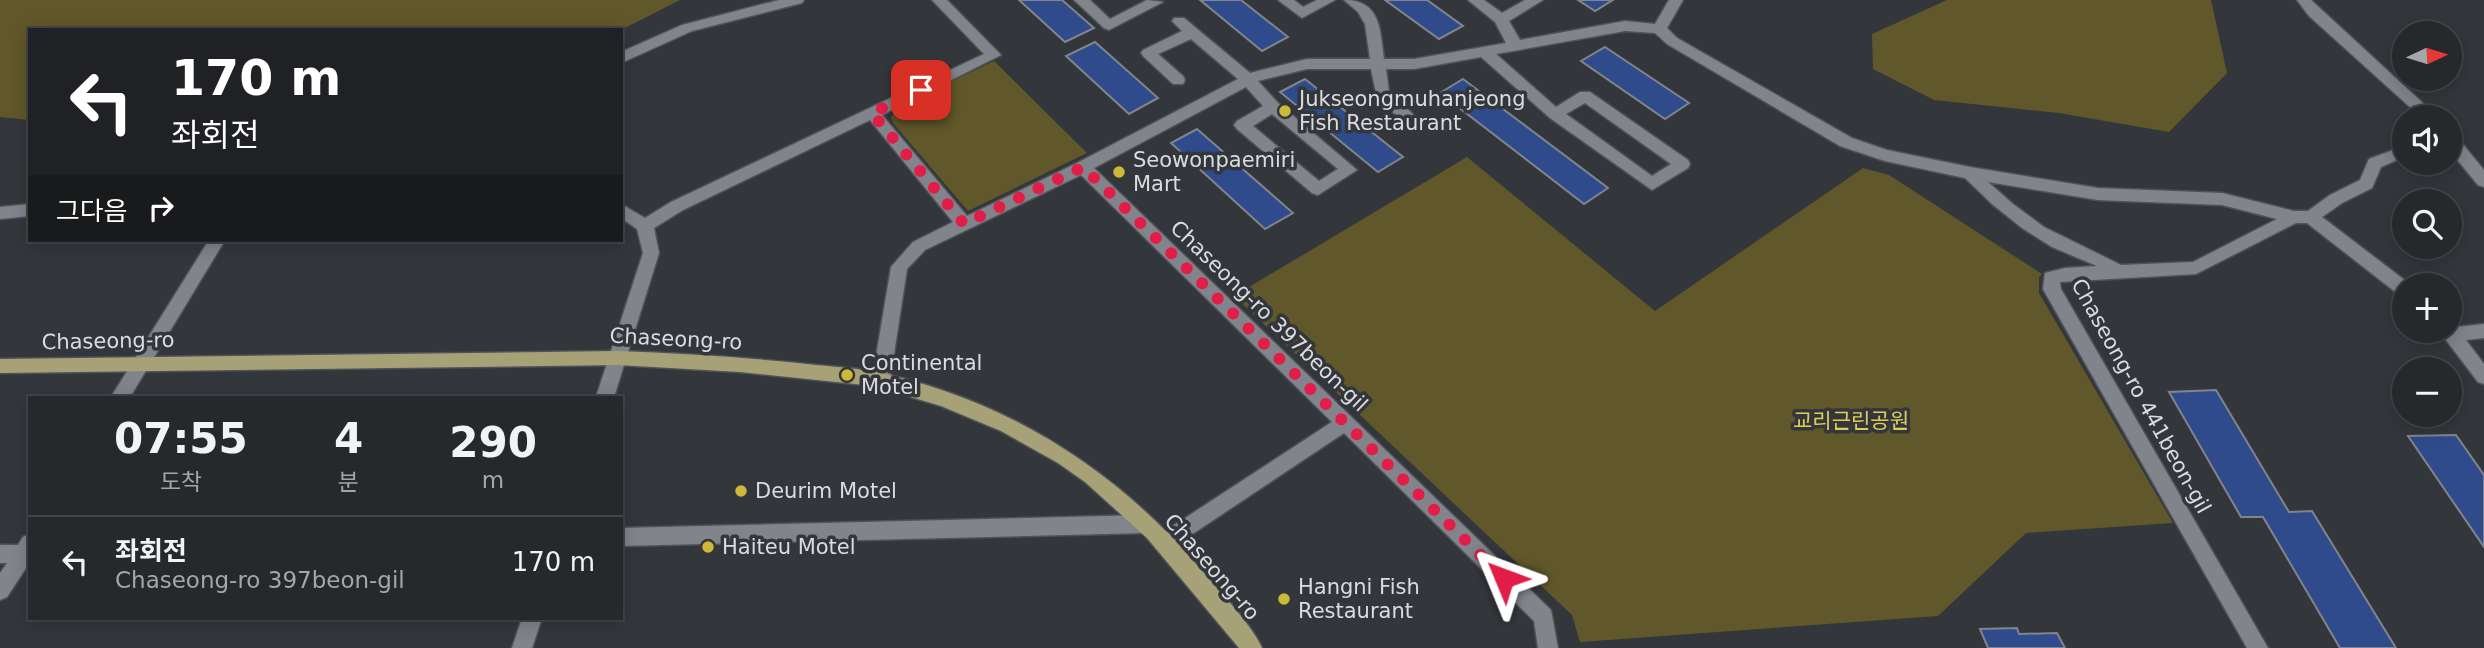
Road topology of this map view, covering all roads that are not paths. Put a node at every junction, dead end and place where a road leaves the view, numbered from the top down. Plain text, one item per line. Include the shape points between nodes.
1 (797, 0) edge
2 (939, 0) edge
3 (1081, 0) edge
4 (1154, 0) edge
5 (1285, 0) edge
6 (1328, 0) edge
7 (1351, 0) edge
8 (1475, 0) edge
9 (1536, 0) edge
10 (1676, 0) edge
11 (2304, 0) edge
12 (1502, 19) junction
13 (1179, 22) dead end
14 (1659, 29) junction
15 (1193, 33) junction
16 (1515, 45) junction
17 (1484, 51) junction
18 (623, 57) edge
19 (1378, 65) junction
20 (1247, 79) junction
21 (1178, 80) dead end
22 (2405, 96) junction
23 (2407, 105) edge
24 (2416, 105) edge
25 (1273, 107) junction
26 (872, 113) junction
27 (1555, 114) junction
28 (1419, 127) dead end
29 (2462, 155) edge
30 (2392, 156) edge
31 (1083, 167) junction
32 (1970, 173) junction
33 (2484, 181) edge
34 (28, 210) edge
35 (623, 211) edge
36 (0, 213) edge
37 (2302, 217) junction
38 (964, 224) junction
39 (645, 226) junction
40 (217, 242) edge
41 (2117, 271) junction
42 (2392, 281) edge
43 (2484, 331) edge
44 (2462, 332) edge
45 (2458, 343) edge
46 (618, 358) junction
47 (142, 363) junction
48 (0, 366) edge
49 (2484, 377) edge
50 (881, 380) junction
51 (121, 396) edge
52 (605, 396) edge
53 (1346, 422) junction
54 (1145, 524) junction
55 (623, 537) edge
56 (1163, 543) junction
57 (28, 550) edge
58 (0, 554) edge
59 (0, 592) edge
60 (531, 620) edge
61 (522, 648) edge
62 (1252, 648) edge
63 (1548, 648) edge
64 (2258, 648) edge

1 - 18 street via 687,29
2 - 26 street via 994,55
3 - 4 street via 1109,25
5 - 6 street via 1302,13
7 - 19 street via 1372,23
8 - 12 street
9 - 12 street
10 - 14 street
11 - 22 street
12 - 16 street
13 - 15 street
14 - 16 street via 1625,26
14 - 32 street via 1672,41 1846,142
15 - 20 street
15 - 21 street via 1148,53
16 - 17 street
17 - 19 street via 1414,64
17 - 27 street
19 - 20 street via 1307,64
19 - 28 street via 1382,93
20 - 25 street
20 - 31 street
22 - 23 street
22 - 24 street
25 - 25 street via 1242,125 1318,189 1349,170
26 - 38 street
26 - 39 street via 677,206
27 - 27 street via 1652,184 1682,164 1585,96
29 - 33 street
30 - 37 street, Chaseong-ro 441beon-gil via 2375,163 2367,184
31 - 38 street
31 - 53 street, Chaseong-ro 397beon-gil
32 - 37 street via 2098,194 2222,199
32 - 41 street via 1994,200 2040,231
34 - 36 street
35 - 39 street
37 - 41 street, Chaseong-ro 441beon-gil via 2196,268
37 - 42 street
38 - 50 street via 919,246 899,267
39 - 46 street via 651,253
40 - 47 street
41 - 64 street, Chaseong-ro 441beon-gil via 2065,274 2051,278 2052,289
43 - 44 street
45 - 49 street
46 - 47 main road, Chaseong-ro
46 - 50 main road, Chaseong-ro via 703,360
46 - 52 street
47 - 48 main road, Chaseong-ro
47 - 51 street
50 - 54 main road, Chaseong-ro via 971,409 1036,438 1099,481
53 - 56 street
53 - 63 street, Chaseong-ro 397beon-gil via 1544,617
54 - 55 street
54 - 56 main road, Chaseong-ro
56 - 62 main road, Chaseong-ro
57 - 58 street
57 - 59 street
60 - 61 street

